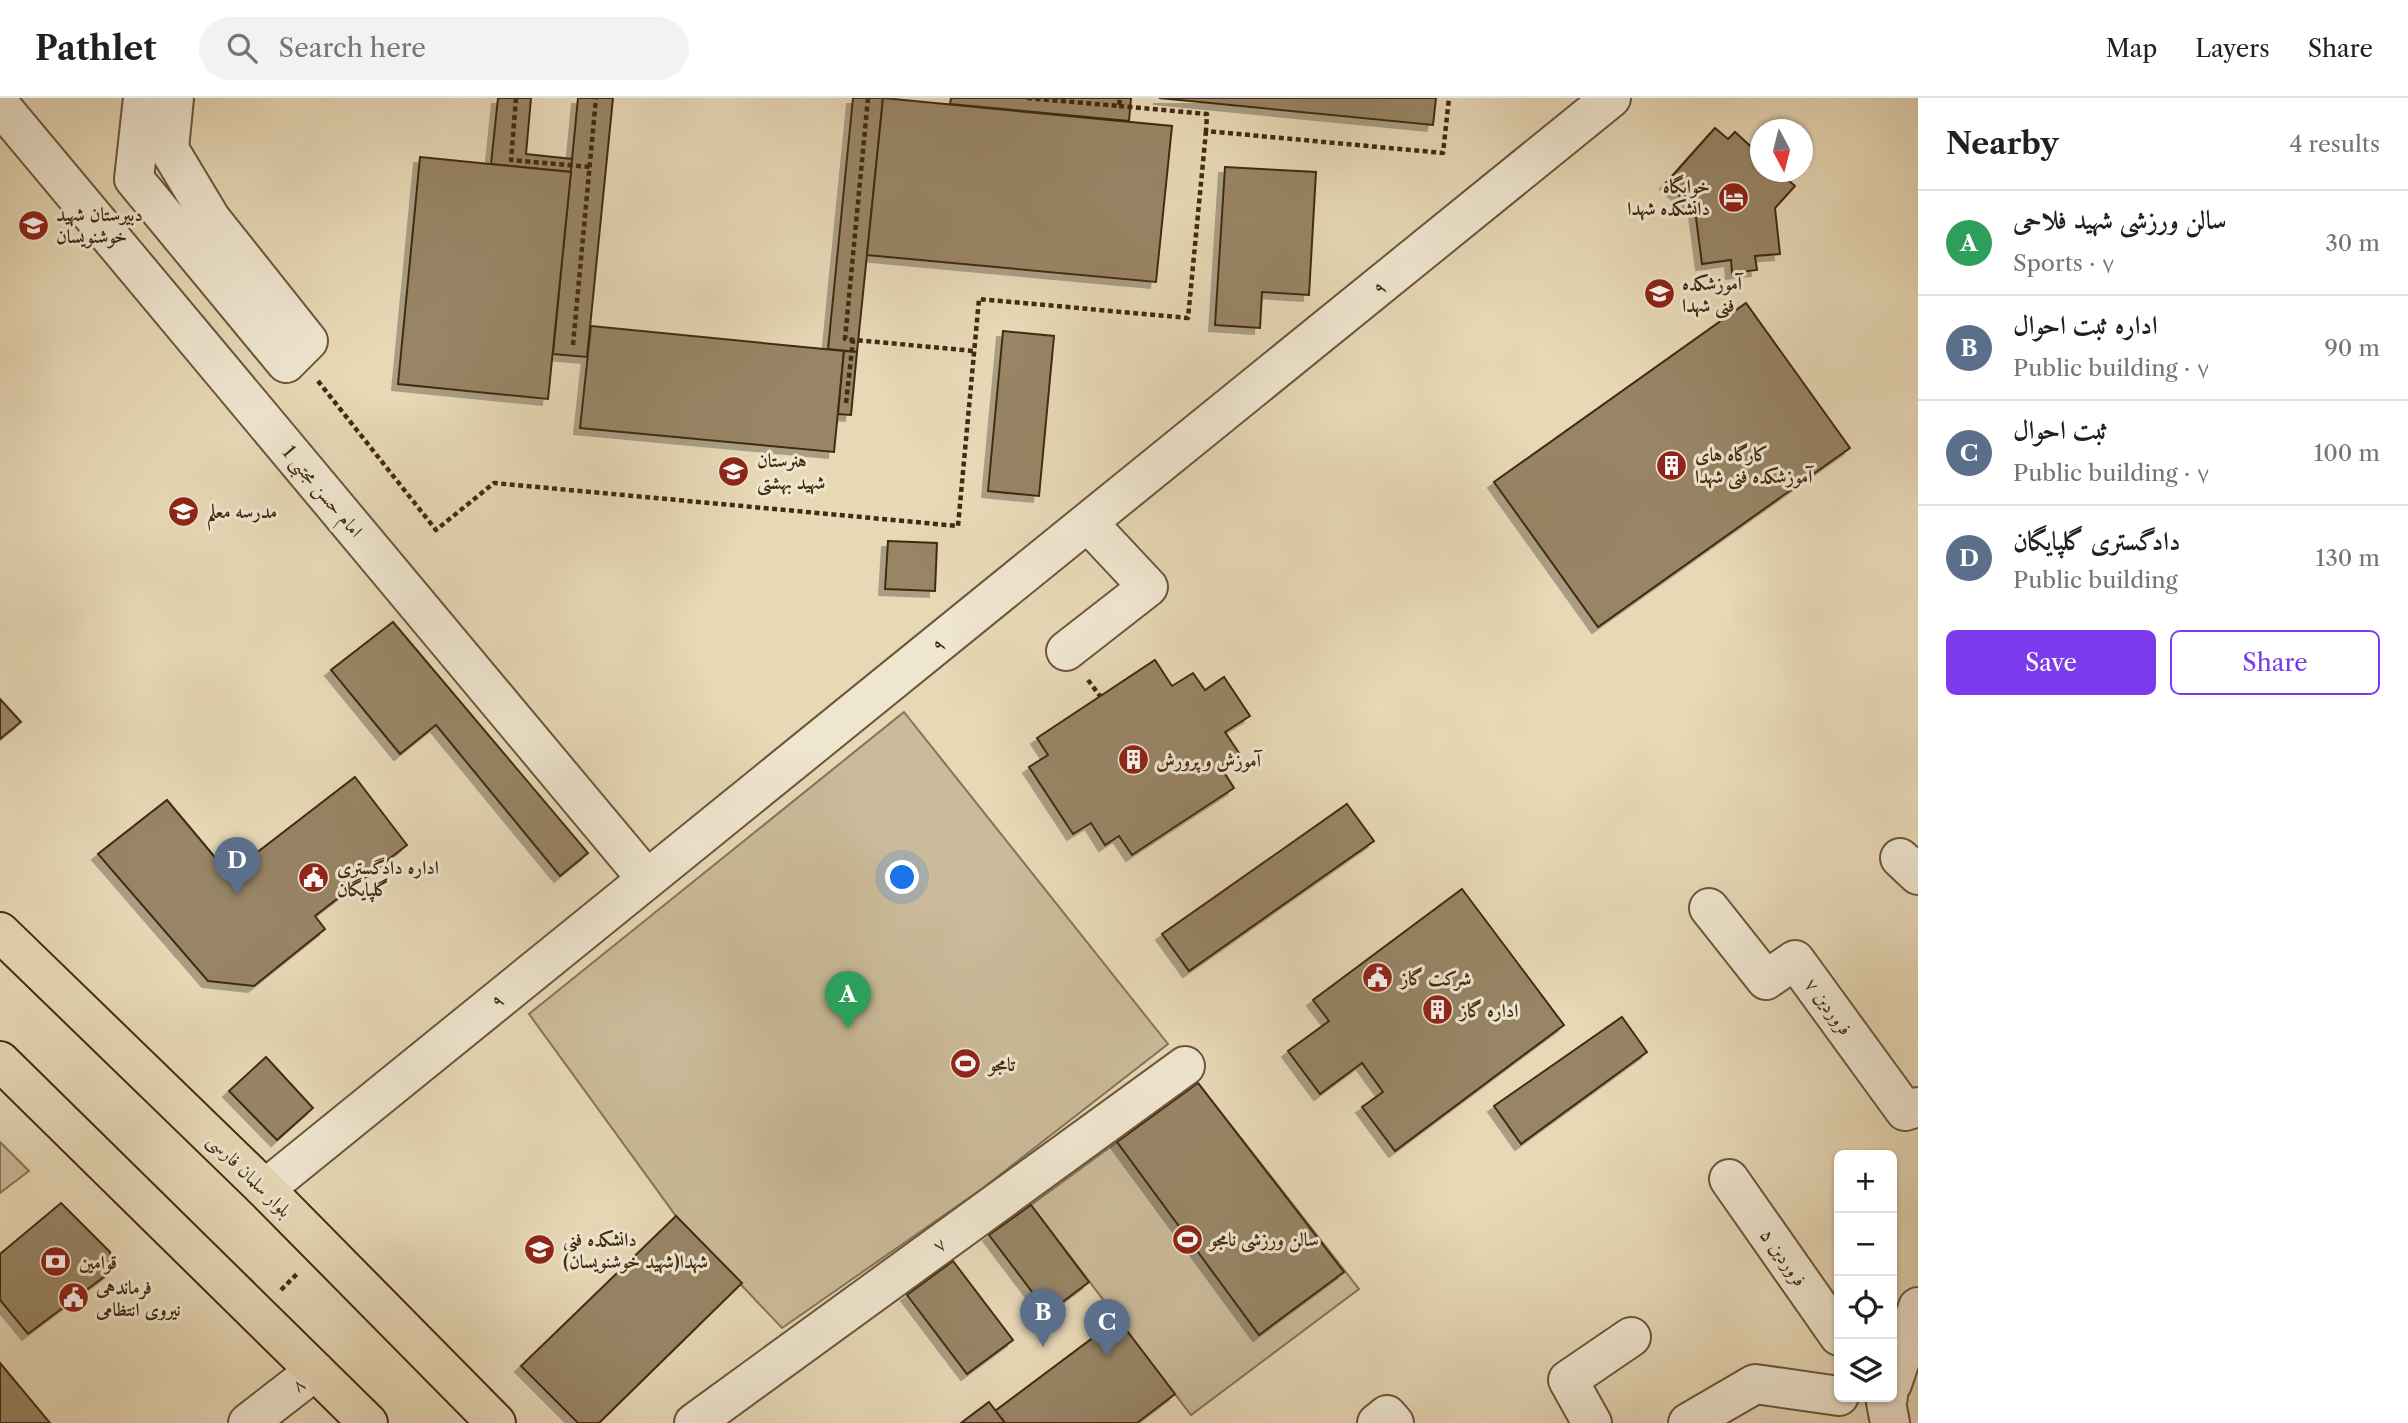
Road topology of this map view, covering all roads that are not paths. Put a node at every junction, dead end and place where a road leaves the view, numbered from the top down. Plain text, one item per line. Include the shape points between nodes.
1 (143, 98) edge
2 (174, 98) edge
3 (1611, 98) edge
4 (0, 105) edge
5 (1088, 523) junction
6 (1066, 651) dead end
7 (646, 878) junction
8 (1709, 908) dead end
9 (0, 932) edge
10 (0, 1061) edge
11 (1185, 1066) dead end
12 (1918, 1107) edge
13 (1729, 1179) dead end
14 (265, 1189) junction
15 (1918, 1307) edge
16 (1834, 1329) edge
17 (1631, 1337) dead end
18 (316, 1371) junction
19 (1897, 1371) edge
20 (1834, 1395) edge
21 (248, 1423) edge
22 (368, 1423) edge
23 (496, 1423) edge
24 (694, 1423) edge
25 (1592, 1423) edge
26 (1688, 1423) edge

1 - 2 street via 134,178 286,363 309,341 211,219 169,149
3 - 5 street, ۹
4 - 7 street, امام حسن مجتبی 1
5 - 6 street via 1147,587
5 - 7 street, ۹
7 - 14 street, ۹
8 - 12 street, فروردین ۷ via 1766,980 1795,960 1905,1111
9 - 14 main road, بلوار سلمان فارسی
10 - 18 main road
11 - 24 street, ۷ via 1111,1133 989,1196 962,1241
13 - 16 street, فروردین ۵
14 - 23 main road, بلوار سلمان فارسی
15 - 19 street
17 - 25 street via 1568,1380
18 - 21 street, ۸
18 - 22 main road
20 - 26 street via 1755,1384

